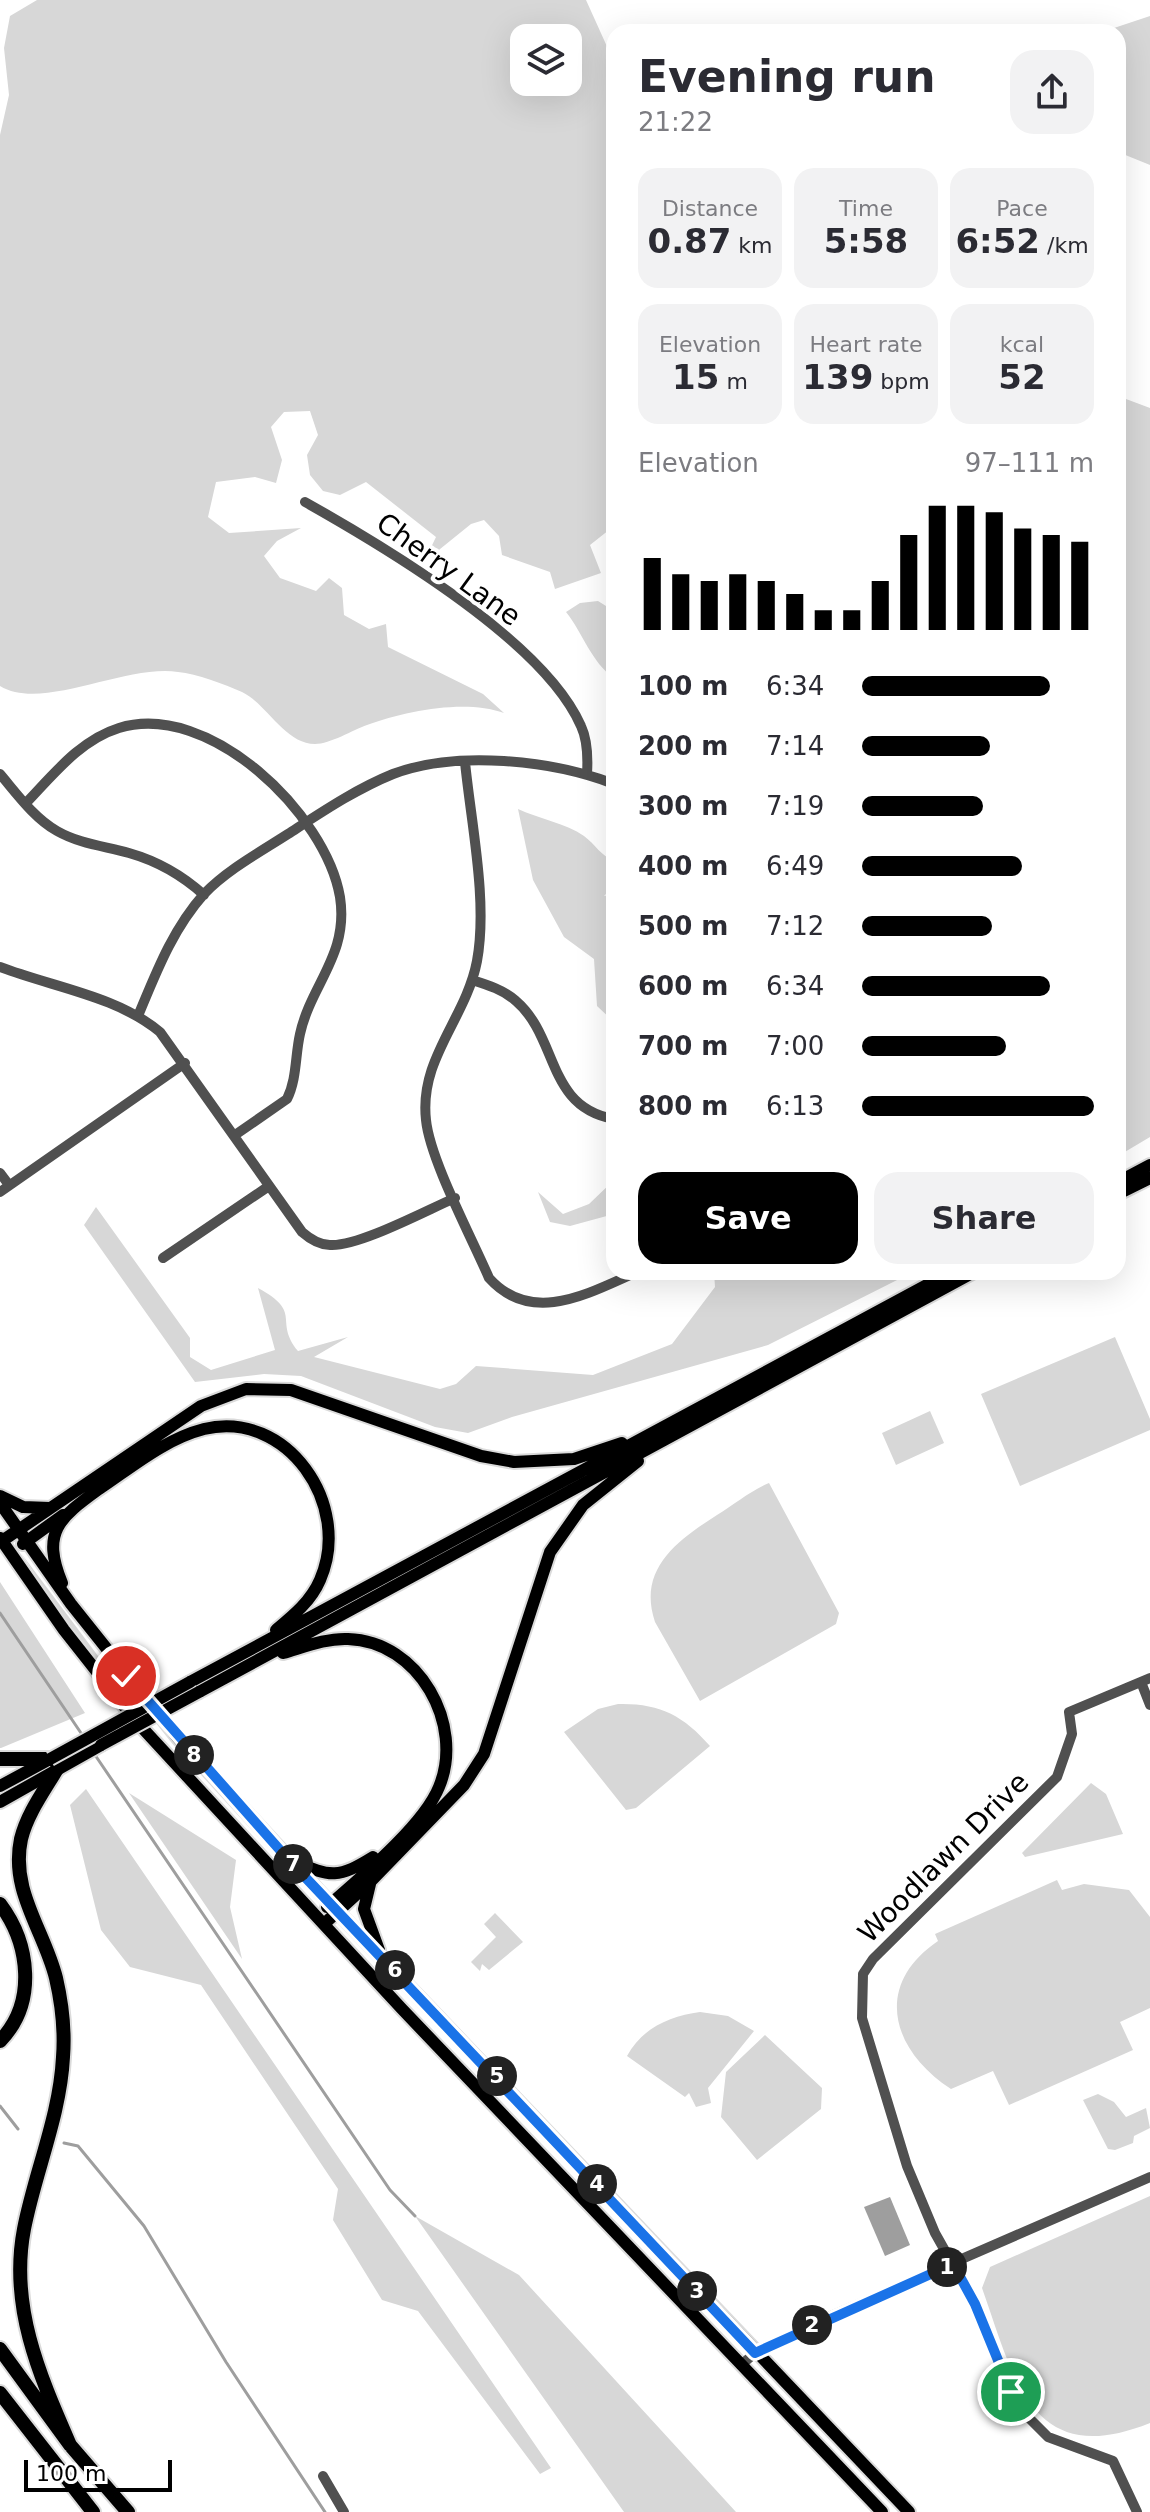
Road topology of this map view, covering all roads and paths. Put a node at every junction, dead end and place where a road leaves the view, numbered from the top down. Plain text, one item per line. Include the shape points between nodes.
1 (305, 502) dead end
2 (465, 762) junction
3 (0, 774) edge
4 (587, 774) junction
5 (606, 781) edge
6 (26, 803) junction
7 (306, 823) junction
8 (204, 895) junction
9 (0, 967) edge
10 (472, 980) junction
11 (138, 1016) junction
12 (185, 1063) junction
13 (606, 1116) edge
14 (235, 1135) junction
15 (1150, 1165) edge
16 (0, 1173) edge
17 (1126, 1178) edge
18 (1150, 1178) edge
19 (269, 1186) junction
20 (4, 1188) edge
21 (1126, 1190) edge
22 (455, 1198) junction
23 (163, 1258) dead end
24 (617, 1280) edge
25 (936, 1280) edge
26 (959, 1280) edge
27 (655, 1431) junction
28 (666, 1440) junction
29 (0, 1496) edge
30 (0, 1503) edge
31 (59, 1511) junction
32 (19, 1530) junction
33 (1, 1540) edge
34 (26, 1542) junction
35 (11, 1554) junction
36 (71, 1604) junction
37 (255, 1655) junction
38 (1145, 1680) edge
39 (1150, 1705) edge
40 (0, 1759) edge
41 (54, 1764) junction
42 (0, 1786) edge
43 (0, 1802) edge
44 (395, 1842) junction
45 (287, 1858) junction
46 (371, 1881) junction
47 (0, 1904) edge
48 (334, 1908) junction
49 (321, 1919) junction
50 (384, 1959) junction
51 (0, 2041) edge
52 (1150, 2177) edge
53 (953, 2264) junction
54 (0, 2349) edge
55 (755, 2353) junction
56 (741, 2365) junction
57 (0, 2393) edge
58 (0, 2408) edge
59 (70, 2445) junction
60 (54, 2466) junction
61 (323, 2476) dead end
62 (93, 2512) edge
63 (128, 2512) edge
64 (344, 2512) edge
65 (882, 2512) edge
66 (909, 2512) edge
67 (1137, 2512) edge

1 - 4 street, Cherry Lane via 430,578 536,667 583,730
2 - 4 street via 539,765
2 - 7 street via 393,774
2 - 10 street via 481,923
3 - 6 street
4 - 5 street
6 - 7 street via 100,735 149,724 180,729 251,765
6 - 8 street via 59,832 142,857 177,873
7 - 8 street
7 - 14 street via 329,863 340,897 336,955 307,1012 287,1099
8 - 11 street via 167,946
9 - 11 street
10 - 13 street via 517,1001 537,1027 572,1098
10 - 22 street via 431,1066 425,1106 429,1135
11 - 12 street via 160,1032
12 - 14 street
12 - 20 street
14 - 19 street
15 - 17 main road
16 - 20 street
18 - 21 main road
19 - 22 street via 302,1232 315,1242 338,1245
19 - 23 street
22 - 24 street via 489,1278 517,1299 532,1304 566,1300
25 - 27 main road
26 - 28 main road
27 - 31 main road via 574,1459 514,1462 481,1456 291,1390 246,1389 201,1406
27 - 37 main road
28 - 37 main road
28 - 46 main road via 583,1505 550,1552 484,1754 464,1785
29 - 31 main road via 23,1507
30 - 32 main road
31 - 32 main road
31 - 34 main road
31 - 36 main road via 52,1550
31 - 37 main road via 160,1447 205,1429 244,1431 282,1447 313,1477 324,1499 329,1552 307,1602
32 - 33 main road
32 - 34 main road
33 - 35 main road
34 - 35 main road
34 - 36 main road
35 - 49 main road via 135,1720
36 - 45 main road via 178,1738
37 - 41 main road, bridge
37 - 44 main road via 349,1639 377,1645 400,1658 429,1687 446,1735 444,1775 427,1809
38 - 39 street
38 - 53 street, Woodlawn Drive via 1069,1712 1072,1734 1057,1777 863,1974 862,2018 870,2049 907,2166
40 - 41 highway
41 - 42 main road
41 - 43 main road
41 - 59 highway via 25,1827 18,1864 22,1893 56,1977 63,2057 20,2268 30,2350
44 - 45 main road via 347,1873 332,1875
44 - 48 main road
45 - 48 main road
46 - 48 main road
46 - 50 main road via 364,1909
47 - 51 highway via 22,1943 25,1970 19,2010
48 - 49 main road
48 - 50 main road
49 - 56 main road
50 - 55 main road
52 - 53 street
53 - 55 street
53 - 67 street, Woodlawn Drive via 1020,2409 1048,2437 1113,2461
54 - 59 highway
55 - 56 street
55 - 66 main road
56 - 65 main road
57 - 60 highway
58 - 60 highway
59 - 63 highway
60 - 62 highway
61 - 64 street

